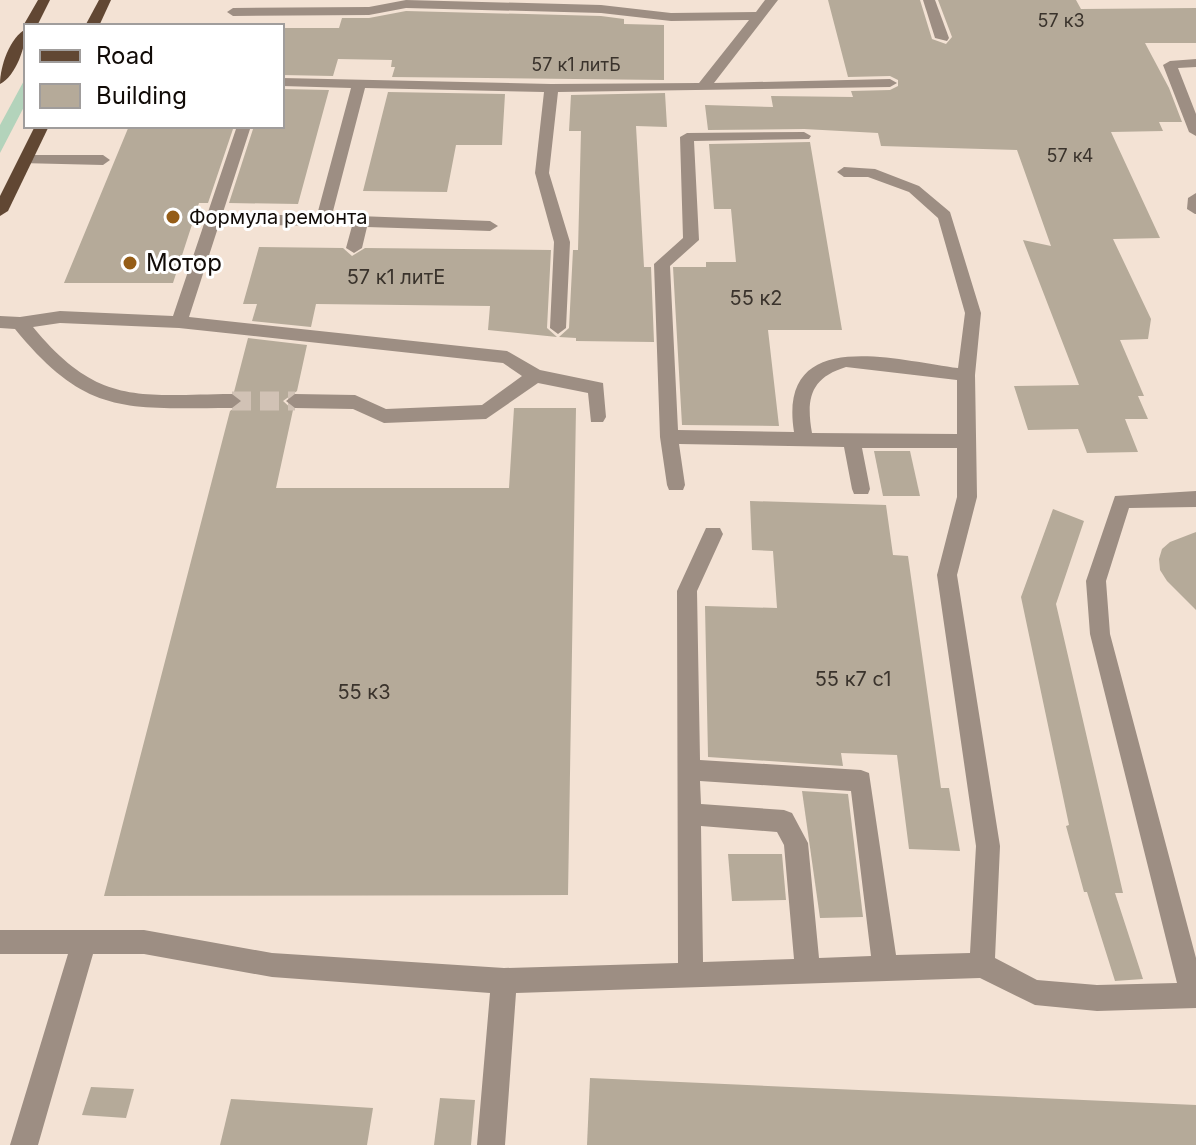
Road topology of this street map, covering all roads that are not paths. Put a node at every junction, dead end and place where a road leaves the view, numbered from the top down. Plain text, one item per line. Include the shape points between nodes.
1 (44, 0) edge
2 (105, 0) edge
3 (772, 0) edge
4 (929, 0) edge
5 (233, 12) dead end
6 (759, 16) junction
7 (31, 24) edge
8 (93, 24) edge
9 (24, 37) edge
10 (942, 38) dead end
11 (1196, 63) edge
12 (0, 80) edge
13 (284, 82) edge
14 (890, 83) dead end
15 (359, 84) junction
16 (703, 87) junction
17 (551, 88) junction
18 (41, 128) edge
19 (243, 128) edge
20 (1196, 132) edge
21 (804, 136) dead end
22 (25, 160) junction
23 (103, 160) dead end
24 (844, 172) dead end
25 (1196, 198) edge
26 (1195, 209) edge
27 (0, 211) edge
28 (255, 220) dead end
29 (323, 220) junction
30 (361, 221) junction
31 (490, 226) dead end
32 (354, 248) dead end
33 (0, 322) edge
34 (179, 322) junction
35 (20, 323) junction
36 (558, 328) dead end
37 (966, 375) junction
38 (535, 376) junction
39 (232, 401) tunnel mouth
40 (295, 401) tunnel mouth
41 (597, 417) dead end
42 (669, 437) junction
43 (804, 438) junction
44 (966, 441) junction
45 (852, 442) junction
46 (676, 485) dead end
47 (861, 489) dead end
48 (1196, 499) edge
49 (713, 534) dead end
50 (690, 770) junction
51 (690, 814) junction
52 (0, 942) edge
53 (84, 943) junction
54 (982, 965) junction
55 (885, 968) junction
56 (808, 971) junction
57 (691, 975) junction
58 (504, 981) junction
59 (1194, 995) edge
60 (24, 1145) edge
61 (491, 1145) edge

1 - 7 main road
2 - 8 main road
3 - 6 lane
4 - 10 lane
5 - 6 lane via 369,11 406,4
6 - 16 lane
9 - 12 main road
11 - 20 lane via 1170,65
13 - 15 lane
14 - 16 lane
15 - 17 lane
15 - 29 lane
16 - 17 lane
17 - 36 lane via 542,173 562,242
18 - 22 main road
19 - 34 lane
21 - 42 lane via 687,137 691,240 662,264
22 - 23 lane
22 - 27 main road
24 - 37 lane via 870,172 914,189 945,216 973,313
25 - 26 lane
28 - 29 lane
29 - 30 lane
30 - 31 lane
30 - 32 lane
33 - 35 lane
34 - 35 lane via 60,317
34 - 38 lane via 507,357
35 - 39 lane via 40,349 95,393 130,402
37 - 43 lane via 846,361 825,367 806,385 799,408
37 - 44 lane
38 - 40 lane via 486,412 384,416 355,402
38 - 41 lane via 597,388
42 - 43 lane
42 - 46 lane
43 - 45 lane
44 - 45 lane
44 - 54 lane via 967,497 947,575 988,846
45 - 47 lane
48 - 59 lane via 1122,501 1096,581 1100,634
49 - 50 lane via 687,591
50 - 51 lane
50 - 55 lane via 861,781
51 - 56 lane via 784,821 796,843
51 - 57 lane
52 - 53 lane
53 - 58 lane via 144,942 272,965
53 - 60 lane
54 - 55 lane
54 - 59 lane via 1035,992 1097,998
55 - 56 lane
56 - 57 lane
57 - 58 lane
58 - 61 lane

